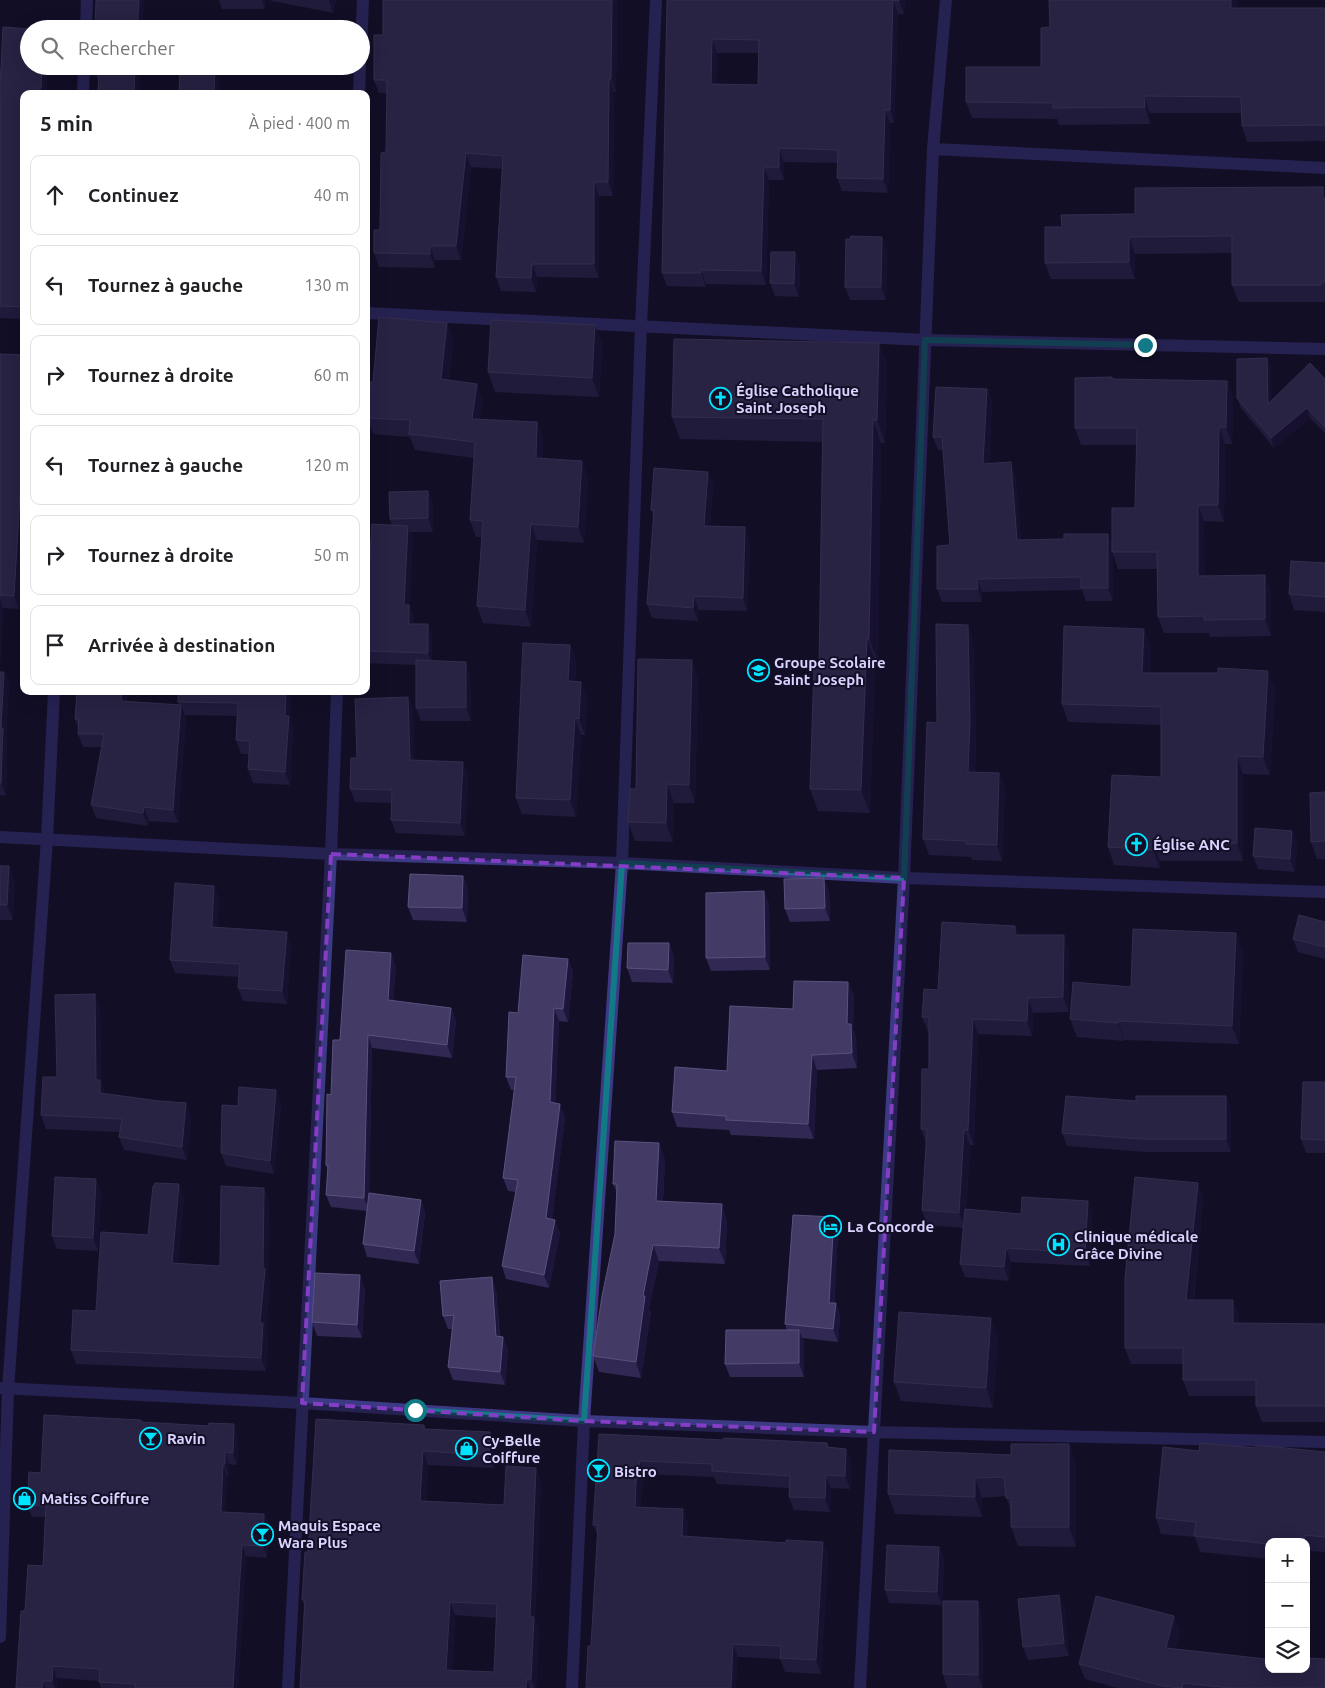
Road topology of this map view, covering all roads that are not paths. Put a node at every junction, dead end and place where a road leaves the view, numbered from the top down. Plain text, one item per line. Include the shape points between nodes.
1 (87, 0) edge
2 (363, 0) edge
3 (656, 0) edge
4 (946, 0) edge
5 (86, 20) edge
6 (362, 20) edge
7 (84, 75) edge
8 (360, 75) edge
9 (83, 90) edge
10 (359, 90) edge
11 (932, 149) junction
12 (1325, 168) edge
13 (370, 313) edge
14 (641, 326) junction
15 (925, 340) junction
16 (1325, 349) edge
17 (54, 695) edge
18 (337, 695) edge
19 (0, 837) edge
20 (47, 839) junction
21 (331, 854) junction
22 (622, 863) junction
23 (904, 878) junction
24 (1325, 892) edge
25 (4, 1388) edge
26 (302, 1403) junction
27 (584, 1421) junction
28 (874, 1432) junction
29 (1325, 1442) edge
30 (0, 1637) edge
31 (288, 1688) edge
32 (572, 1688) edge
33 (860, 1688) edge

1 - 5 street
2 - 6 street
3 - 14 street
4 - 11 street
7 - 9 street
8 - 10 street
11 - 12 street
11 - 15 street
13 - 14 street
14 - 15 street
14 - 22 street
15 - 16 street
15 - 23 street
17 - 20 street
18 - 21 street
19 - 20 street
20 - 21 street
20 - 25 street
21 - 22 street
21 - 26 street
22 - 23 street
22 - 27 street
23 - 24 street
23 - 28 street
25 - 26 street
25 - 30 street
26 - 27 street
26 - 31 street
27 - 28 street
27 - 32 street
28 - 29 street
28 - 33 street

